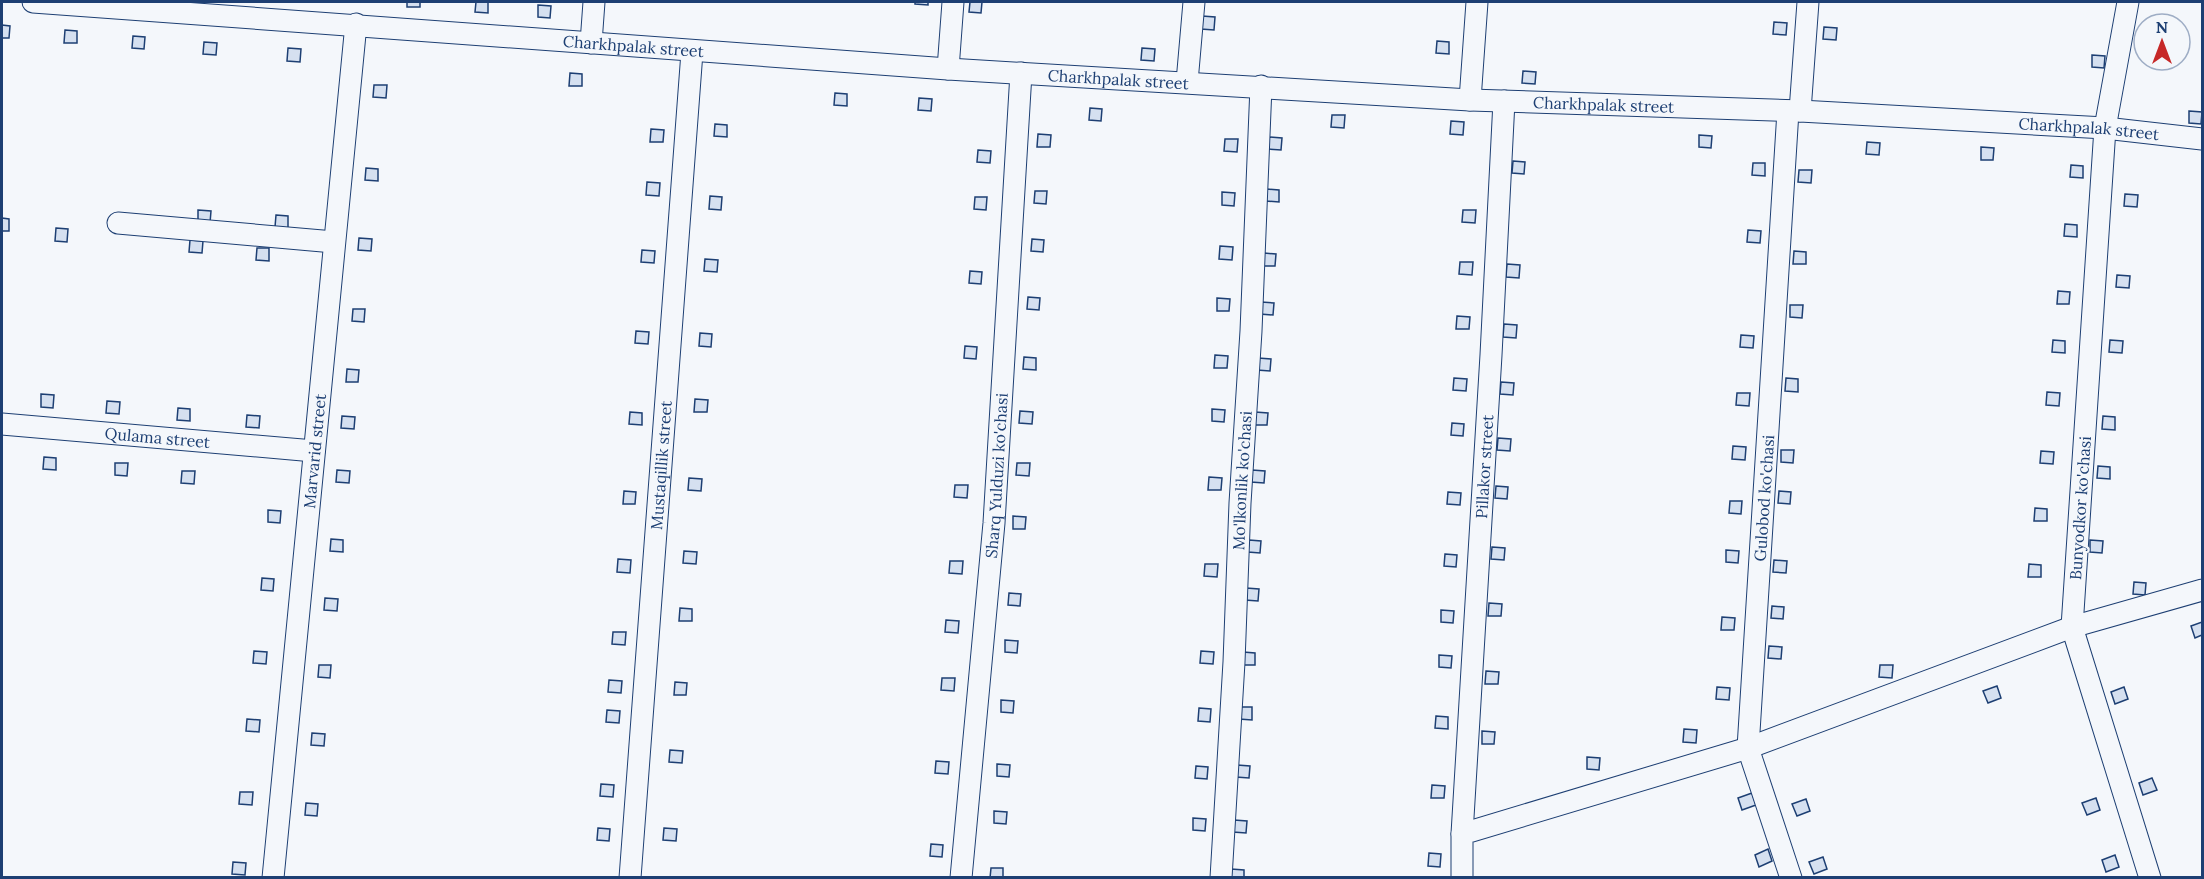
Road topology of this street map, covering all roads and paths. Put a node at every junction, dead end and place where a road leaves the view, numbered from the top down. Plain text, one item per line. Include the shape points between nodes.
1 (33, 2) edge
2 (594, 2) edge
3 (953, 2) edge
4 (1194, 2) edge
5 (1477, 2) edge
6 (1808, 2) edge
7 (2128, 2) edge
8 (356, 24) junction
9 (591, 43) junction
10 (692, 52) junction
11 (948, 69) junction
12 (1021, 73) junction
13 (1187, 82) junction
14 (1261, 86) junction
15 (1470, 100) junction
16 (1504, 101) junction
17 (1794, 111) junction
18 (2105, 128) junction
19 (2202, 139) edge
20 (118, 224) dead end
21 (334, 242) junction
22 (2, 424) edge
23 (314, 451) junction
24 (2202, 590) edge
25 (2072, 627) junction
26 (1748, 748) junction
27 (1462, 834) junction
28 (273, 878) edge
29 (630, 878) edge
30 (961, 878) edge
31 (1221, 878) edge
32 (1462, 878) edge
33 (1791, 878) edge
34 (2150, 878) edge

1 - 8 street, Charkhpalak street
2 - 9 street
3 - 11 street
4 - 13 street
5 - 15 street
6 - 17 street, Gulobod ko'chasi
7 - 18 street, Bunyodkor ko'chasi
8 - 9 street, Charkhpalak street
8 - 21 street, Marvarid street
9 - 10 street, Charkhpalak street
10 - 11 street, Charkhpalak street
10 - 29 street, Mustaqillik street
11 - 12 street, Charkhpalak street
12 - 13 street, Charkhpalak street
12 - 30 street, Sharq Yulduzi ko'chasi via 994,523
13 - 14 street, Charkhpalak street
14 - 15 street, Charkhpalak street
14 - 31 street, Mo'lkonlik ko'chasi
15 - 16 street, Charkhpalak street
16 - 17 street, Charkhpalak street
16 - 27 street, Pillakor street
17 - 18 street, Charkhpalak street
17 - 26 street, Gulobod ko'chasi
18 - 19 street, Charkhpalak street
18 - 25 street, Bunyodkor ko'chasi
20 - 21 street
21 - 23 street, Marvarid street
22 - 23 street, Qulama street
23 - 28 street, Marvarid street
24 - 25 street
25 - 26 street
25 - 34 street, Bunyodkor ko'chasi
26 - 27 street
26 - 33 street, Gulobod ko'chasi
27 - 32 street, Pillakor street

